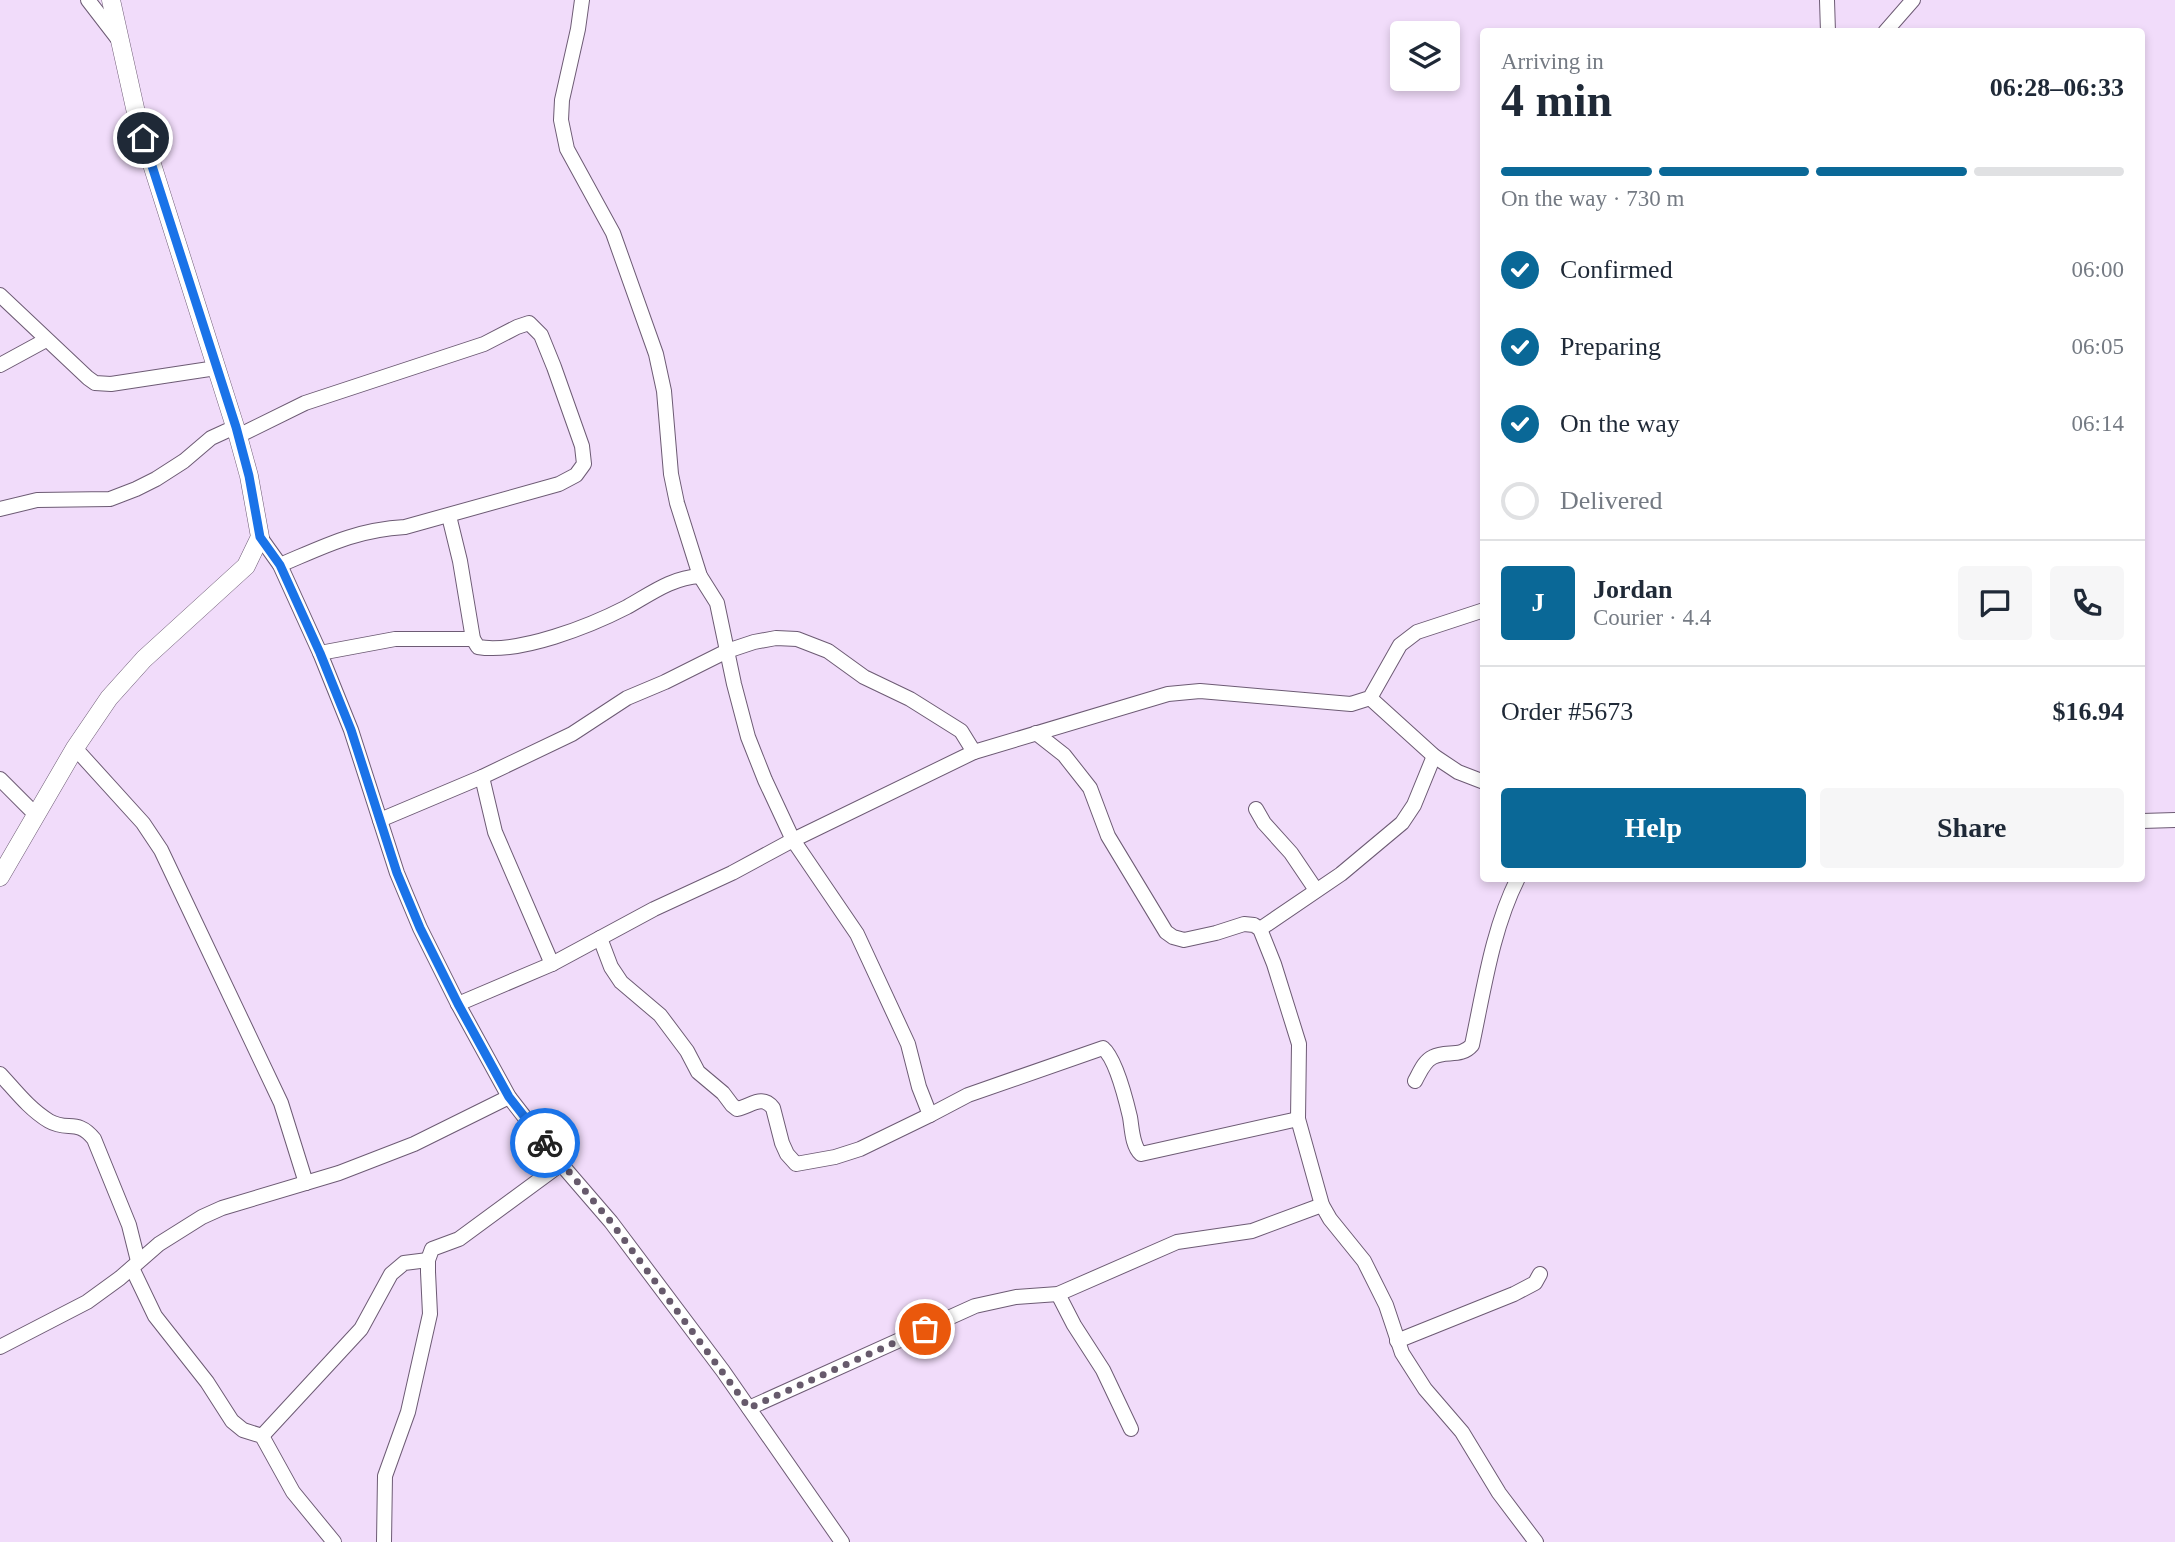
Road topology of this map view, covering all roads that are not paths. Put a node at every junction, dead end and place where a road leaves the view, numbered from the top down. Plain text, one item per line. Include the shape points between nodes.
1 (88, 0) edge
2 (110, 0) edge
3 (582, 0) edge
4 (1827, 0) edge
5 (1913, 0) edge
6 (1828, 28) edge
7 (1888, 28) edge
8 (119, 40) junction
9 (0, 295) edge
10 (46, 340) junction
11 (0, 365) edge
12 (216, 368) junction
13 (237, 432) junction
14 (0, 509) edge
15 (449, 516) junction
16 (260, 537) junction
17 (280, 565) junction
18 (700, 576) junction
19 (1480, 611) edge
20 (473, 639) junction
21 (727, 651) junction
22 (320, 653) junction
23 (1370, 698) junction
24 (1036, 733) junction
25 (75, 748) junction
26 (974, 752) junction
27 (1434, 757) junction
28 (482, 777) junction
29 (0, 779) edge
30 (1480, 780) edge
31 (1256, 809) dead end
32 (36, 816) junction
33 (380, 820) junction
34 (2175, 820) edge
35 (2145, 821) edge
36 (793, 840) junction
37 (0, 877) edge
38 (1516, 882) edge
39 (1315, 890) junction
40 (1260, 929) junction
41 (600, 938) junction
42 (552, 964) junction
43 (458, 1004) junction
44 (0, 1074) edge
45 (1415, 1081) dead end
46 (509, 1097) junction
47 (930, 1115) junction
48 (1298, 1119) junction
49 (561, 1164) junction
50 (306, 1184) junction
51 (1322, 1205) junction
52 (428, 1260) junction
53 (135, 1264) junction
54 (1539, 1274) dead end
55 (1058, 1294) junction
56 (1397, 1342) junction
57 (0, 1347) edge
58 (749, 1408) junction
59 (1131, 1429) dead end
60 (262, 1436) junction
61 (334, 1542) edge
62 (384, 1542) edge
63 (842, 1542) edge
64 (1536, 1542) edge

1 - 8 street
2 - 8 main road
3 - 18 street via 561,120 567,149 613,233 656,354 673,484
4 - 6 street
5 - 7 street
8 - 12 main road via 137,117
9 - 10 street
10 - 11 street
10 - 12 street via 88,378 102,384
12 - 13 main road
13 - 14 street via 211,438 156,479 110,499 37,500
13 - 15 street via 305,403 484,344 529,323 541,335 558,378 584,464 576,475 559,484
13 - 16 main road
15 - 17 street via 358,533
15 - 20 street
16 - 17 street
16 - 25 main road via 246,566 144,659 109,698
17 - 22 street
18 - 20 street via 667,583 612,615 551,637 489,649 478,647
18 - 21 street via 717,603
19 - 23 street via 1418,632 1400,645
20 - 22 street via 394,639
21 - 26 street via 776,638 797,639 828,652 961,731
21 - 28 street via 627,698 572,734
21 - 36 street via 748,737
22 - 33 street
23 - 24 street via 1351,704 1200,691 1168,694
23 - 27 street
24 - 26 street
24 - 40 street via 1064,755 1090,788 1108,836 1166,933 1184,940 1244,924
25 - 32 main road
25 - 50 street via 143,823 161,850 281,1103
26 - 36 street
27 - 30 street
27 - 39 street via 1402,823
28 - 33 street
28 - 42 street via 495,832
29 - 32 street
31 - 39 street
32 - 37 main road
33 - 43 street via 420,928
34 - 35 street
36 - 41 street
36 - 47 street via 857,934 908,1044
38 - 45 street via 1504,907 1480,995 1472,1045 1461,1053 1431,1058
39 - 40 street
40 - 48 street via 1299,1044
41 - 42 street
41 - 47 street via 621,982 660,1015 698,1072 737,1109 761,1100 769,1103 787,1154 796,1164 860,1149
42 - 43 street
43 - 46 street
44 - 53 street via 47,1120 87,1130 94,1139 129,1225
46 - 49 street
46 - 50 street via 414,1144
47 - 48 street via 968,1095 1103,1048 1111,1059 1128,1108 1135,1147 1141,1154
48 - 51 street
49 - 52 street via 459,1239 432,1249
49 - 58 street via 611,1222
50 - 53 street via 202,1217
51 - 55 street via 1252,1230 1177,1242
51 - 56 street via 1364,1261 1386,1305
52 - 60 street via 404,1263 391,1274 361,1329
52 - 62 street via 430,1314 408,1412 385,1476
53 - 57 street via 87,1301
53 - 60 street via 155,1316 232,1421
54 - 56 street via 1535,1283 1514,1294
55 - 58 street via 975,1306
55 - 59 street
56 - 64 street via 1425,1389 1462,1432
58 - 63 street
60 - 61 street via 293,1492

